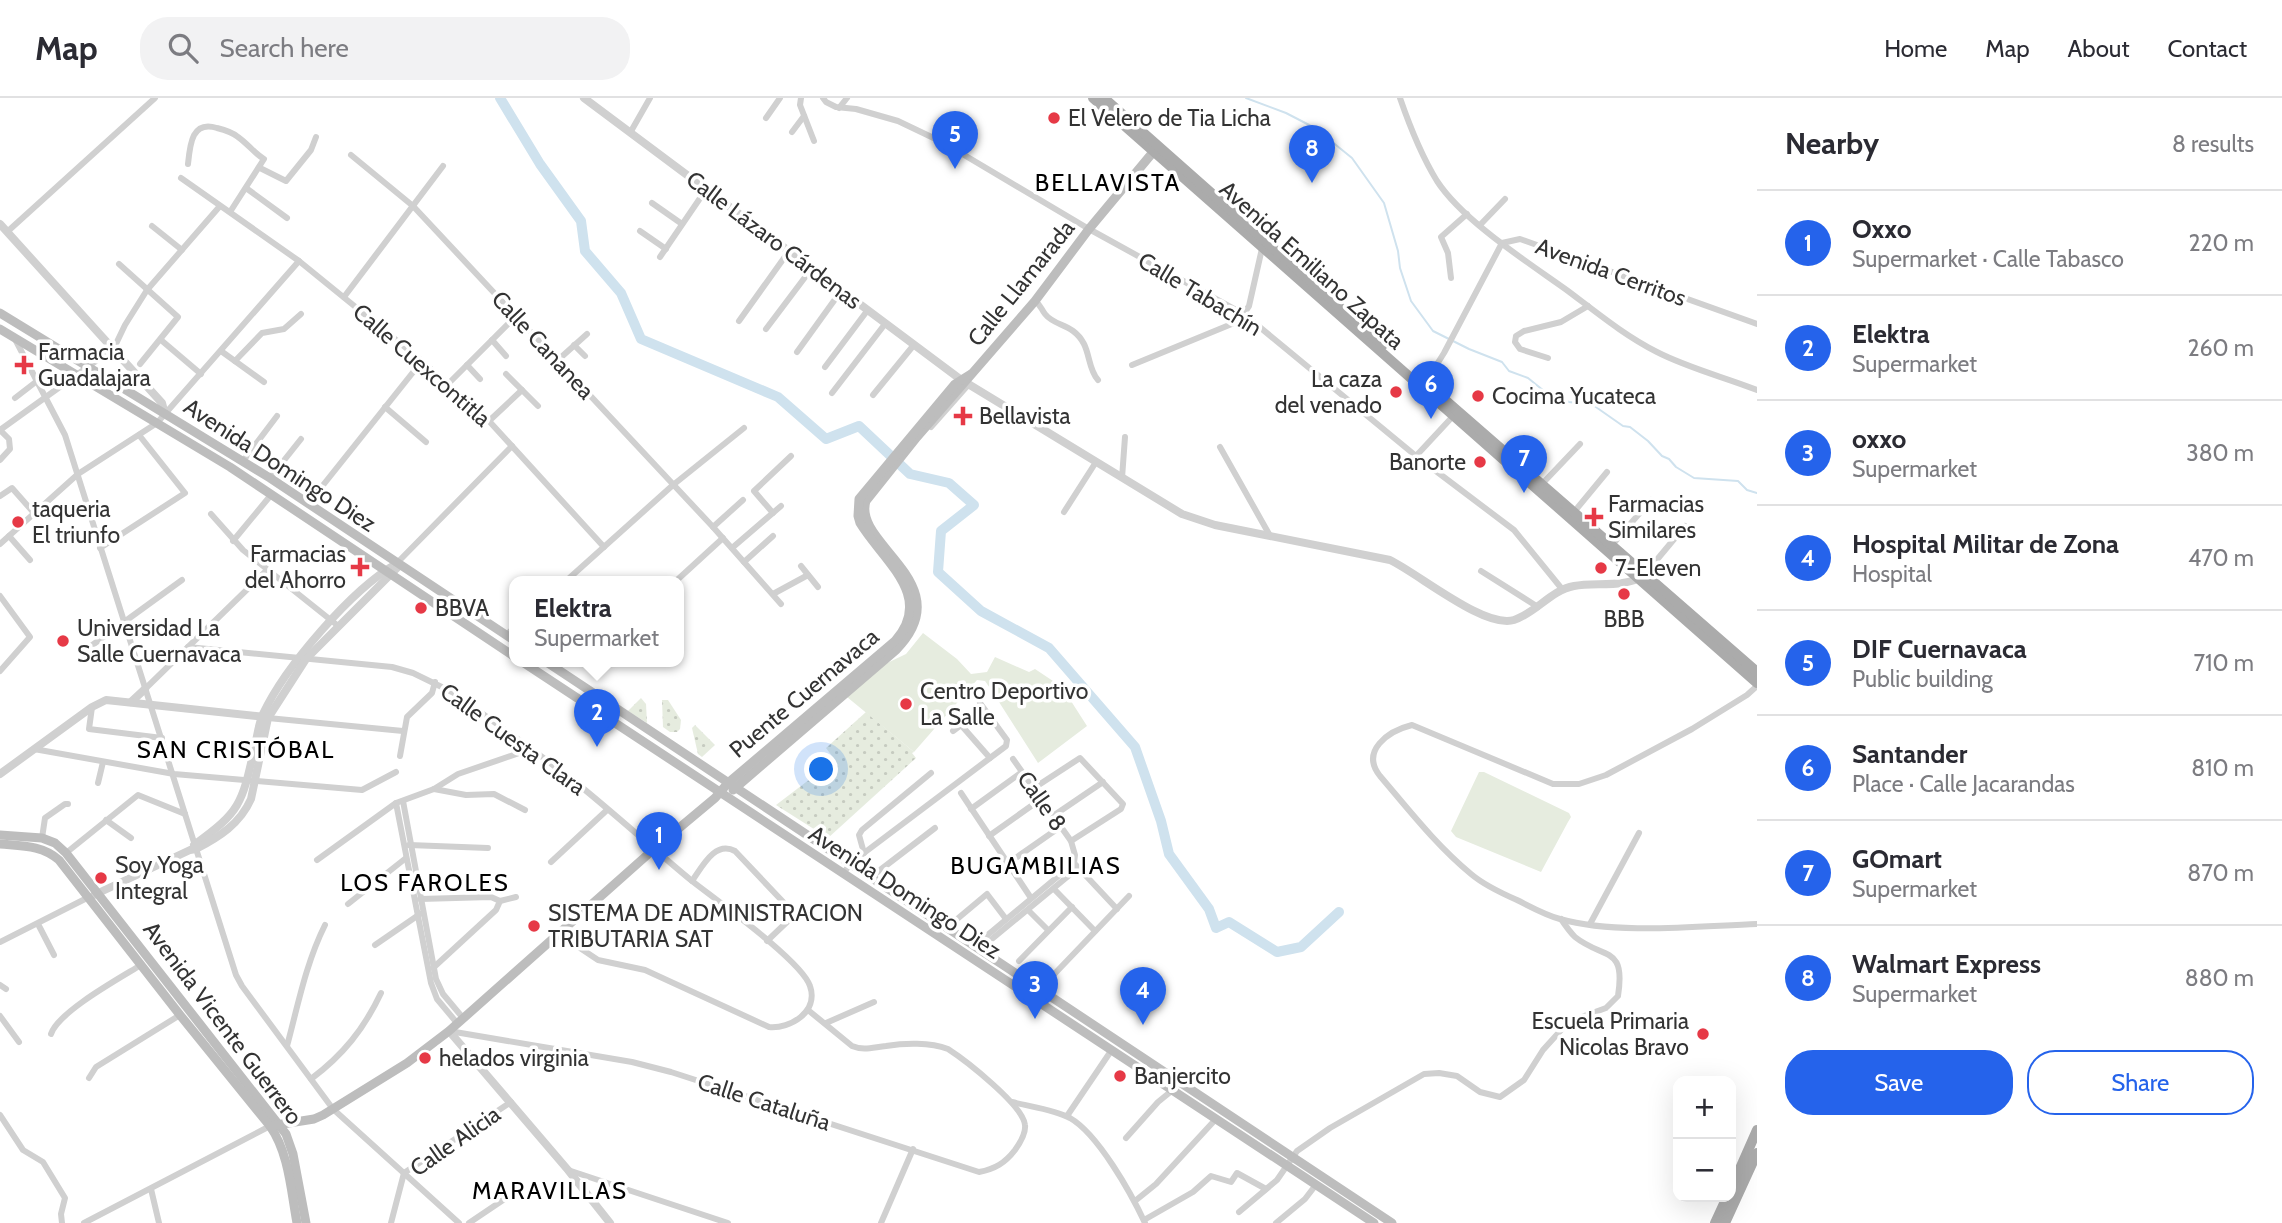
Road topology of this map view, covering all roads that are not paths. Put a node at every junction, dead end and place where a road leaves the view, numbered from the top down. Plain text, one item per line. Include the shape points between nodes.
1 (155, 98) edge
2 (584, 98) edge
3 (650, 98) edge
4 (780, 98) edge
5 (801, 98) edge
6 (823, 98) edge
7 (846, 98) edge
8 (1093, 98) edge
9 (1104, 98) edge
10 (1400, 98) edge
11 (839, 107) junction
12 (804, 116) junction
13 (766, 118) dead end
14 (792, 132) dead end
15 (630, 133) junction
16 (316, 137) dead end
17 (814, 141) dead end
18 (1154, 151) junction
19 (351, 155) dead end
20 (188, 164) dead end
21 (443, 166) dead end
22 (260, 168) junction
23 (181, 178) dead end
24 (247, 188) junction
25 (707, 188) junction
26 (1505, 199) dead end
27 (652, 203) dead end
28 (220, 206) junction
29 (413, 206) junction
30 (230, 212) junction
31 (1467, 214) junction
32 (287, 218) dead end
33 (1235, 218) junction
34 (0, 224) edge
35 (682, 225) junction
36 (1480, 225) junction
37 (152, 226) dead end
38 (1089, 229) junction
39 (640, 231) dead end
40 (7, 232) junction
41 (1263, 243) junction
42 (1502, 243) junction
43 (666, 249) junction
44 (182, 250) junction
45 (789, 251) junction
46 (660, 257) dead end
47 (299, 261) junction
48 (119, 264) dead end
49 (812, 268) junction
50 (1451, 278) dead end
51 (148, 289) junction
52 (841, 291) junction
53 (344, 298) junction
54 (1035, 301) junction
55 (1588, 306) junction
56 (867, 311) junction
57 (0, 313) edge
58 (301, 314) dead end
59 (1245, 315) junction
60 (516, 316) junction
61 (740, 321) dead end
62 (886, 324) junction
63 (1757, 324) edge
64 (0, 328) edge
65 (766, 329) dead end
66 (587, 334) dead end
67 (16, 339) junction
68 (161, 340) junction
69 (492, 340) junction
70 (575, 345) junction
71 (914, 346) junction
72 (114, 348) junction
73 (221, 351) junction
74 (797, 352) dead end
75 (506, 356) dead end
76 (584, 356) dead end
77 (1548, 358) dead end
78 (558, 360) junction
79 (235, 361) junction
80 (422, 361) junction
81 (140, 364) dead end
82 (467, 365) junction
83 (1132, 365) dead end
84 (825, 367) dead end
85 (88, 368) junction
86 (201, 374) junction
87 (506, 374) dead end
88 (78, 376) junction
89 (480, 379) dead end
90 (967, 380) junction
91 (1098, 380) dead end
92 (37, 381) junction
93 (264, 382) dead end
94 (448, 384) junction
95 (1424, 386) junction
96 (522, 390) junction
97 (1757, 390) edge
98 (832, 393) dead end
99 (873, 395) dead end
100 (44, 397) junction
101 (15, 398) dead end
102 (538, 405) dead end
103 (385, 407) junction
104 (1456, 413) junction
105 (165, 414) junction
106 (278, 416) dead end
107 (489, 421) junction
108 (157, 423) junction
109 (744, 428) dead end
110 (0, 430) edge
111 (139, 435) junction
112 (1125, 437) dead end
113 (301, 439) dead end
114 (426, 443) dead end
115 (1580, 444) dead end
116 (512, 446) junction
117 (1220, 447) dead end
118 (791, 456) dead end
119 (1416, 456) junction
120 (0, 460) edge
121 (243, 461) junction
122 (1096, 462) junction
123 (1607, 471) dead end
124 (78, 474) junction
125 (270, 478) junction
126 (1122, 478) junction
127 (1542, 484) junction
128 (673, 485) junction
129 (271, 495) junction
130 (0, 496) edge
131 (743, 500) dead end
132 (1651, 500) dead end
133 (308, 504) junction
134 (780, 506) dead end
135 (1064, 512) dead end
136 (1574, 512) junction
137 (34, 513) junction
138 (773, 513) junction
139 (211, 514) dead end
140 (1685, 526) dead end
141 (713, 527) junction
142 (1269, 534) junction
143 (9, 536) junction
144 (773, 536) dead end
145 (357, 537) junction
146 (723, 538) junction
147 (233, 541) junction
148 (0, 544) edge
149 (1612, 545) junction
150 (604, 547) junction
151 (100, 548) junction
152 (351, 548) junction
153 (732, 548) junction
154 (30, 560) dead end
155 (744, 562) junction
156 (400, 563) junction
157 (801, 566) dead end
158 (267, 570) junction
159 (1481, 571) dead end
160 (387, 573) junction
161 (808, 575) junction
162 (572, 576) edge
163 (681, 576) edge
164 (1642, 576) junction
165 (418, 578) junction
166 (182, 580) dead end
167 (818, 587) dead end
168 (411, 589) junction
169 (1562, 589) junction
170 (772, 594) junction
171 (0, 596) edge
172 (781, 604) dead end
173 (1538, 607) junction
174 (123, 623) junction
175 (335, 623) junction
176 (509, 632) edge
177 (506, 635) junction
178 (509, 637) edge
179 (91, 646) dead end
180 (188, 647) junction
181 (509, 653) edge
182 (302, 658) junction
183 (530, 667) edge
184 (554, 667) edge
185 (0, 671) edge
186 (1757, 672) edge
187 (435, 682) junction
188 (1757, 684) edge
189 (145, 689) junction
190 (131, 702) junction
191 (980, 703) dead end
192 (151, 705) junction
193 (92, 707) junction
194 (265, 717) junction
195 (806, 722) junction
196 (404, 731) junction
197 (953, 731) dead end
198 (162, 738) junction
199 (33, 749) junction
200 (531, 749) junction
201 (400, 756) dead end
202 (990, 758) junction
203 (1013, 759) dead end
204 (103, 762) junction
205 (746, 768) junction
206 (396, 772) dead end
207 (1022, 772) junction
208 (931, 773) dead end
209 (0, 774) edge
210 (174, 774) junction
211 (713, 774) junction
212 (697, 778) junction
213 (251, 782) junction
214 (1103, 782) junction
215 (98, 783) dead end
216 (732, 785) junction
217 (1034, 788) junction
218 (434, 789) junction
219 (961, 793) dead end
220 (716, 797) junction
221 (1041, 799) junction
222 (399, 802) junction
223 (734, 803) junction
224 (68, 804) dead end
225 (971, 809) junction
226 (526, 810) dead end
227 (607, 810) junction
228 (185, 814) junction
229 (1053, 816) junction
230 (106, 820) junction
231 (1060, 827) junction
232 (935, 828) dead end
233 (1639, 833) dead end
234 (0, 835) edge
235 (989, 836) junction
236 (42, 838) junction
237 (131, 838) dead end
238 (1071, 841) junction
239 (0, 844) edge
240 (407, 845) junction
241 (193, 848) junction
242 (488, 848) dead end
243 (654, 849) junction
244 (66, 853) junction
245 (863, 853) junction
246 (409, 856) junction
247 (317, 860) dead end
248 (551, 862) dead end
249 (850, 864) junction
250 (1007, 864) junction
251 (1076, 865) junction
252 (844, 874) junction
253 (871, 877) junction
254 (692, 881) junction
255 (1054, 889) junction
256 (99, 892) junction
257 (1129, 896) dead end
258 (90, 897) junction
259 (516, 897) dead end
260 (1031, 898) junction
261 (418, 899) junction
262 (500, 901) junction
263 (348, 904) dead end
264 (1072, 907) junction
265 (1117, 909) junction
266 (1028, 910) junction
267 (420, 915) junction
268 (1006, 919) junction
269 (1561, 919) junction
270 (956, 920) dead end
271 (38, 924) junction
272 (1590, 924) junction
273 (1757, 924) edge
274 (325, 925) dead end
275 (564, 928) junction
276 (1048, 930) junction
277 (1095, 931) junction
278 (767, 940) junction
279 (0, 942) edge
280 (375, 945) dead end
281 (978, 949) junction
282 (54, 956) dead end
283 (1019, 961) dead end
284 (141, 965) junction
285 (431, 970) junction
286 (1040, 989) junction
287 (381, 992) dead end
288 (1057, 1001) junction
289 (874, 1002) dead end
290 (808, 1010) junction
291 (1051, 1011) junction
292 (180, 1015) junction
293 (0, 1016) edge
294 (460, 1021) junction
295 (826, 1023) junction
296 (449, 1031) junction
297 (51, 1034) dead end
298 (19, 1042) dead end
299 (287, 1046) junction
300 (1111, 1051) junction
301 (89, 1078) dead end
302 (311, 1079) junction
303 (1180, 1082) junction
304 (1173, 1091) junction
305 (511, 1102) junction
306 (1010, 1102) junction
307 (333, 1109) junction
308 (0, 1115) edge
309 (1067, 1116) junction
310 (1215, 1120) junction
311 (274, 1124) junction
312 (1757, 1130) edge
313 (1126, 1138) dead end
314 (913, 1149) junction
315 (1757, 1153) edge
316 (1294, 1154) junction
317 (1286, 1167) junction
318 (568, 1170) junction
319 (404, 1173) junction
320 (1736, 1178) edge
321 (1315, 1186) junction
322 (151, 1189) junction
323 (1266, 1189) junction
324 (509, 1196) dead end
325 (1135, 1202) junction
326 (1725, 1202) edge
327 (1238, 1212) dead end
328 (1144, 1222) edge
329 (62, 1223) edge
330 (83, 1223) edge
331 (159, 1223) edge
332 (297, 1223) edge
333 (306, 1223) edge
334 (391, 1223) edge
335 (459, 1223) edge
336 (469, 1223) edge
337 (610, 1223) edge
338 (728, 1223) edge
339 (881, 1223) edge
340 (1276, 1223) edge
341 (1374, 1223) edge
342 (1392, 1223) edge
343 (1715, 1223) edge
344 (1725, 1223) edge

1 - 40 street
2 - 15 street, Calle Lázaro Cárdenas
3 - 15 street
4 - 13 street
5 - 12 street
6 - 11 street, Calle Tabachín
7 - 11 street
8 - 18 main road, Avenida Emiliano Zapata
9 - 33 main road, Avenida Emiliano Zapata
10 - 31 street via 1438,183
11 - 38 street, Calle Tabachín via 898,121 944,143
12 - 14 street
12 - 17 street
15 - 25 street, Calle Lázaro Cárdenas
16 - 22 street via 286,181
18 - 33 main road, Avenida Emiliano Zapata
18 - 38 main road, Calle Llamarada
19 - 29 street, Calle Cananea
20 - 22 street via 194,134 208,125 232,133 264,159
21 - 29 street
22 - 24 street
23 - 28 street, Calle Cuexcontitla
24 - 30 street
24 - 32 street
25 - 35 street
25 - 45 street, Calle Lázaro Cárdenas
26 - 36 street
27 - 35 street
28 - 30 street, Calle Cuexcontitla
28 - 44 street
29 - 53 street
29 - 60 street, Calle Cananea
30 - 47 street, Calle Cuexcontitla
31 - 36 street
31 - 50 street via 1441,237
33 - 41 main road, Avenida Emiliano Zapata
34 - 40 street, Avenida Domingo Diez
35 - 43 street
36 - 42 street
37 - 44 street
38 - 54 main road, Calle Llamarada
38 - 59 street, Calle Tabachín
39 - 43 street
40 - 72 street, Avenida Domingo Diez
41 - 59 street
41 - 95 main road, Avenida Emiliano Zapata
42 - 55 street
42 - 63 street, Avenida Cerritos via 1520,239
42 - 95 street, Avenida Cerritos
43 - 46 street
44 - 51 street
45 - 49 street, Calle Lázaro Cárdenas
45 - 61 street
47 - 53 street, Calle Cuexcontitla
47 - 73 street
48 - 51 street
49 - 52 street, Calle Lázaro Cárdenas
49 - 65 street
51 - 68 street via 178,317
51 - 72 street
52 - 56 street, Calle Lázaro Cárdenas
52 - 74 street
53 - 80 street, Calle Cuexcontitla
54 - 90 main road, Calle Llamarada
54 - 91 street via 1045,315 1076,333
55 - 77 street via 1561,322 1516,336 1520,349
55 - 97 street via 1660,353
56 - 62 street, Calle Lázaro Cárdenas
56 - 84 street
57 - 85 main road
58 - 79 street via 284,329 261,332
59 - 83 street
59 - 119 street, Calle Tabachín
60 - 69 street
60 - 78 street, Calle Cananea
62 - 71 street, Calle Lázaro Cárdenas
62 - 98 street
64 - 67 main road, Avenida Domingo Diez
66 - 70 street
67 - 88 main road, Avenida Domingo Diez
67 - 92 street
68 - 81 street
68 - 86 street
69 - 75 street
69 - 82 street
70 - 76 street
70 - 78 street
71 - 90 street, Calle Lázaro Cárdenas
71 - 99 street
72 - 85 street
72 - 105 street, Avenida Domingo Diez via 162,403
73 - 79 street
73 - 86 street
78 - 128 street, Calle Cananea
79 - 93 street
80 - 94 street, Calle Cuexcontitla
80 - 103 street
82 - 89 street
82 - 94 street
85 - 88 street
85 - 105 main road
86 - 105 street
87 - 96 street
88 - 100 street
88 - 108 main road, Avenida Domingo Diez
90 - 122 street, Calle Lázaro Cárdenas
90 - 195 main road, Puente Cuernavaca via 868,492 864,508 866,519 914,589 916,615 906,638
92 - 100 street
92 - 101 street
94 - 107 street, Calle Cuexcontitla
95 - 104 main road, Avenida Emiliano Zapata
96 - 102 street
96 - 107 street
100 - 110 street
100 - 124 street via 65,435
103 - 114 street
103 - 133 street
104 - 119 street
104 - 127 main road, Avenida Emiliano Zapata
104 - 164 main road, Avenida Emiliano Zapata
105 - 108 street
105 - 121 main road, Avenida Domingo Diez
106 - 121 street
107 - 116 street, Calle Cuexcontitla
108 - 111 street
108 - 129 main road, Avenida Domingo Diez
109 - 128 street
110 - 120 street via 9,439 10,449
111 - 124 street
111 - 151 street via 185,493
112 - 126 street
113 - 125 street
115 - 127 street
116 - 150 street, Calle Cuexcontitla
116 - 156 street
117 - 142 street
118 - 138 street via 754,491
119 - 169 street, Calle Tabachín via 1514,530
121 - 125 main road, Avenida Domingo Diez
122 - 126 street, Calle Lázaro Cárdenas
122 - 135 street
123 - 136 street
124 - 137 street
124 - 151 street
125 - 133 main road, Avenida Domingo Diez
126 - 142 street, Calle Lázaro Cárdenas via 1182,514
127 - 136 main road, Avenida Emiliano Zapata
128 - 141 street, Calle Cananea
128 - 150 street
129 - 147 street
129 - 152 main road, Avenida Domingo Diez
130 - 137 street via 12,488
131 - 141 street
132 - 149 street
133 - 145 main road, Avenida Domingo Diez
134 - 138 street
136 - 149 main road, Avenida Emiliano Zapata
137 - 143 street
138 - 153 street
139 - 147 street
140 - 164 street
141 - 146 street, Calle Cananea
142 - 173 street, Calle Lázaro Cárdenas via 1390,560 1493,620 1513,621
143 - 148 street
143 - 154 street
144 - 155 street
145 - 152 main road
145 - 156 main road, Avenida Domingo Diez
146 - 153 street, Calle Cananea
146 - 163 street
147 - 158 street
149 - 164 main road, Avenida Emiliano Zapata
150 - 162 street
151 - 174 street
152 - 160 main road, Avenida Domingo Diez
153 - 155 street, Calle Cananea
155 - 170 street, Calle Cananea
156 - 160 street
156 - 165 main road, Avenida Domingo Diez
157 - 161 street
158 - 175 street
158 - 180 street
159 - 173 street
160 - 168 main road, Avenida Domingo Diez
160 - 175 street
161 - 167 street
161 - 170 street
164 - 169 street
164 - 186 main road, Avenida Emiliano Zapata
164 - 188 main road, Avenida Emiliano Zapata
165 - 168 main road
165 - 177 main road, Avenida Domingo Diez
166 - 174 street
168 - 181 main road, Avenida Domingo Diez
169 - 173 street, Calle Lázaro Cárdenas
170 - 172 street, Calle Cananea
171 - 185 street via 30,637
174 - 179 street
174 - 189 street
175 - 182 street
176 - 177 street
177 - 178 main road, Avenida Domingo Diez
180 - 182 street, Calle Cuesta Clara
180 - 189 street
182 - 187 street, Calle Cuesta Clara via 392,667
182 - 194 street
183 - 212 main road, Avenida Domingo Diez
184 - 211 main road, Avenida Domingo Diez
187 - 196 street via 432,693 411,711
187 - 200 street, Calle Cuesta Clara
188 - 269 street via 1747,695 1653,750 1579,784 1553,784 1412,725 1375,747 1373,767 1447,853 1502,894
189 - 190 street
189 - 192 street
190 - 192 street
190 - 193 street via 106,700
191 - 202 street via 1008,744
192 - 194 street
192 - 198 street
193 - 198 street via 89,729
193 - 199 street
194 - 196 street
194 - 213 street
195 - 205 main road, Puente Cuernavaca
195 - 216 main road, Puente Cuernavaca
196 - 201 street
197 - 202 street via 961,725
198 - 210 street
199 - 204 street
199 - 209 street
200 - 218 street via 457,774
200 - 227 street, Calle Cuesta Clara
202 - 245 street
203 - 207 street, Calle 8
204 - 210 street
204 - 215 street
205 - 211 main road via 730,775
205 - 216 main road, Puente Cuernavaca
206 - 213 street via 362,790
207 - 217 street, Calle 8
207 - 225 street
208 - 245 street via 862,830
210 - 213 street
210 - 228 street
211 - 216 main road, Avenida Domingo Diez
212 - 220 main road, Avenida Domingo Diez
212 - 220 main road via 709,796
213 - 241 street via 245,811 237,822
214 - 217 street via 1080,758
214 - 229 street
214 - 238 street via 1123,807
216 - 220 main road, Puente Cuernavaca
216 - 249 main road, Avenida Domingo Diez
217 - 221 street, Calle 8
218 - 222 street
218 - 226 street via 494,794
219 - 225 street
220 - 223 main road, Avenida Domingo Diez
220 - 223 main road
220 - 243 main road, Puente Cuernavaca
221 - 229 street, Calle 8
221 - 235 street
222 - 240 street
222 - 247 street
223 - 252 main road, Avenida Domingo Diez
224 - 236 street via 45,818
225 - 235 street
227 - 243 street, Calle Cuesta Clara
227 - 248 street
228 - 230 street via 138,795
228 - 241 street
229 - 231 street, Calle 8
230 - 237 street
230 - 244 street
231 - 238 street, Calle 8
231 - 250 street
232 - 253 street
233 - 272 street
234 - 236 main road, Avenida Vicente Guerrero
235 - 250 street
236 - 244 main road, Avenida Vicente Guerrero
238 - 251 street, Calle 8
239 - 258 main road, Avenida Vicente Guerrero via 50,851
240 - 242 street
240 - 246 street
241 - 256 street
241 - 299 street via 236,975
243 - 254 street, Calle Cuesta Clara
243 - 275 main road, Puente Cuernavaca
244 - 256 main road, Avenida Vicente Guerrero
245 - 249 street
246 - 261 street
246 - 263 street
249 - 252 street
249 - 253 main road, Avenida Domingo Diez
250 - 260 street
251 - 255 street
251 - 260 street
251 - 265 street
252 - 291 main road, Avenida Domingo Diez
253 - 281 main road, Avenida Domingo Diez
254 - 278 street, Calle Cuesta Clara
254 - 278 street via 714,852 724,848 736,851 788,906 788,921
255 - 264 street
255 - 266 street
256 - 258 street
256 - 311 main road, Avenida Vicente Guerrero
257 - 265 street
258 - 271 street
258 - 284 main road, Avenida Vicente Guerrero
259 - 262 street
260 - 268 street
261 - 262 street via 491,897
261 - 267 street
262 - 285 street via 496,910
264 - 276 street
264 - 277 street
265 - 277 street
266 - 276 street
266 - 281 street
267 - 280 street
267 - 285 street
268 - 270 street via 987,894
268 - 281 street
269 - 272 street
269 - 316 street via 1575,937 1612,956 1620,967 1618,996 1606,1008 1562,1029 1524,1080 1500,1097 1480,1092 1457,1076 1424,1074
271 - 279 street
271 - 282 street
272 - 273 street
274 - 299 street
275 - 290 street via 574,944 598,960 645,970 769,1027 790,1025
275 - 294 main road, Puente Cuernavaca
276 - 283 street
277 - 286 street
278 - 290 street, Calle Cuesta Clara via 811,987
281 - 286 main road, Avenida Domingo Diez
284 - 292 main road, Avenida Vicente Guerrero
284 - 297 street via 58,1021
285 - 294 street via 430,984 438,999
286 - 288 main road, Avenida Domingo Diez
287 - 302 street via 352,1042
288 - 291 main road
288 - 303 main road, Avenida Domingo Diez
289 - 295 street
290 - 295 street
291 - 300 main road, Avenida Domingo Diez
292 - 301 street via 96,1067
292 - 311 main road, Avenida Vicente Guerrero
293 - 298 street
294 - 296 main road, Puente Cuernavaca
295 - 306 street via 859,1049 906,1044 948,1049
296 - 305 street
296 - 307 main road, Puente Cuernavaca
296 - 314 street, Calle Cataluña via 632,1062
299 - 302 street
300 - 304 main road, Avenida Domingo Diez
300 - 309 street
302 - 307 street
303 - 304 street
303 - 316 main road, Avenida Domingo Diez via 1282,1151
304 - 310 main road, Avenida Domingo Diez
304 - 313 street
305 - 318 street
305 - 319 street, Calle Alicia
306 - 309 street
306 - 314 street, Calle Cataluña via 1022,1115 1024,1133 997,1167 979,1172
307 - 311 main road, Puente Cuernavaca via 314,1119
307 - 319 street
308 - 329 street via 23,1150 43,1161 65,1198
309 - 325 street via 1091,1137
310 - 317 main road, Avenida Domingo Diez
310 - 325 street
311 - 322 street
311 - 332 main road, Avenida Vicente Guerrero
311 - 333 main road, Avenida Vicente Guerrero via 286,1134 293,1154
312 - 320 main road
314 - 339 street
315 - 344 main road
316 - 317 street
316 - 342 main road, Avenida Domingo Diez
317 - 321 main road, Avenida Domingo Diez
317 - 323 street
318 - 337 street
318 - 338 street
319 - 334 street, Calle Alicia
319 - 335 street
321 - 340 street
321 - 341 main road, Avenida Domingo Diez
322 - 330 street
322 - 331 street
323 - 327 street
323 - 328 street via 1237,1173 1231,1182 1211,1176
324 - 336 street
325 - 328 street
326 - 343 main road

